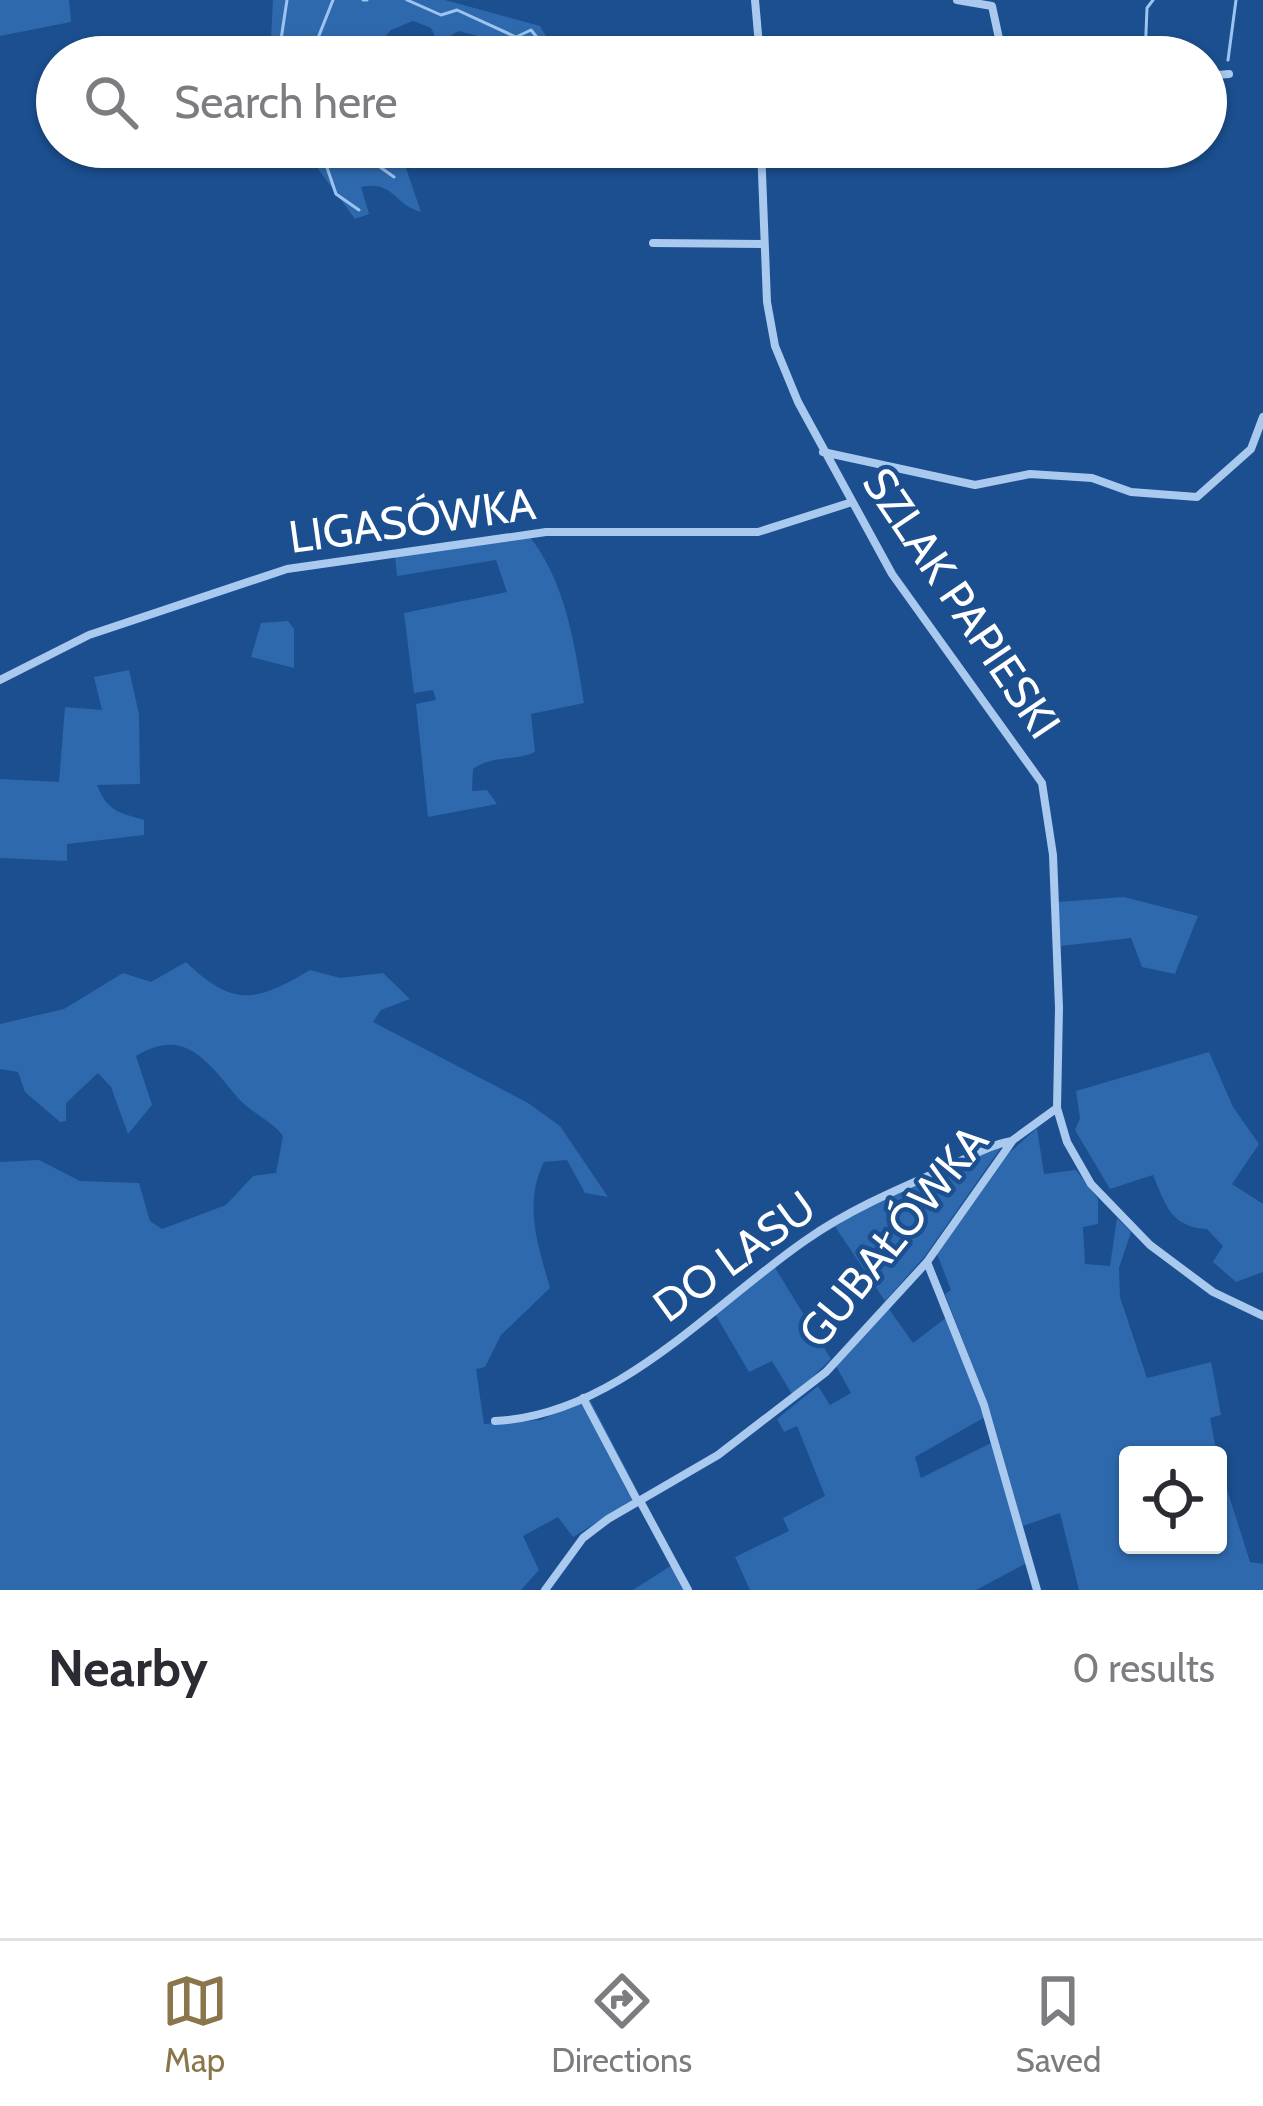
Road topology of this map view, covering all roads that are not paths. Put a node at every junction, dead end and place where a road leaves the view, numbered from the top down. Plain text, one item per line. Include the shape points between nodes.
1 (755, 0) edge
2 (957, 0) edge
3 (758, 36) edge
4 (1002, 36) edge
5 (761, 168) edge
6 (653, 243) dead end
7 (763, 244) junction
8 (1263, 417) edge
9 (823, 452) junction
10 (850, 502) junction
11 (0, 680) edge
12 (1057, 1108) junction
13 (1013, 1140) junction
14 (927, 1262) junction
15 (1263, 1316) edge
16 (583, 1398) junction
17 (495, 1421) dead end
18 (639, 1501) junction
19 (545, 1590) edge
20 (688, 1590) edge
21 (1037, 1590) edge

1 - 3 street
2 - 4 street via 992,6
5 - 7 street, SZLAK PAPIESKI
6 - 7 street
7 - 9 street, SZLAK PAPIESKI via 775,346
8 - 9 street via 1251,449 1197,497 1030,474 974,485
9 - 10 street, SZLAK PAPIESKI
10 - 11 street, LIGASÓWKA via 758,532 533,533 287,569 89,635
10 - 12 street, SZLAK PAPIESKI via 947,657 1042,783 1053,855
12 - 13 street, GUBAŁÓWKA
12 - 15 street, GUBAŁÓWKA via 1083,1172 1122,1218 1185,1273
13 - 14 street, GUBAŁÓWKA
13 - 16 street, DO LASU via 848,1214
14 - 18 street, GUBAŁÓWKA via 796,1398
14 - 21 street via 984,1405
16 - 17 street, DO LASU via 541,1418
16 - 18 street
18 - 19 street, GUBAŁÓWKA via 583,1538
18 - 20 street

